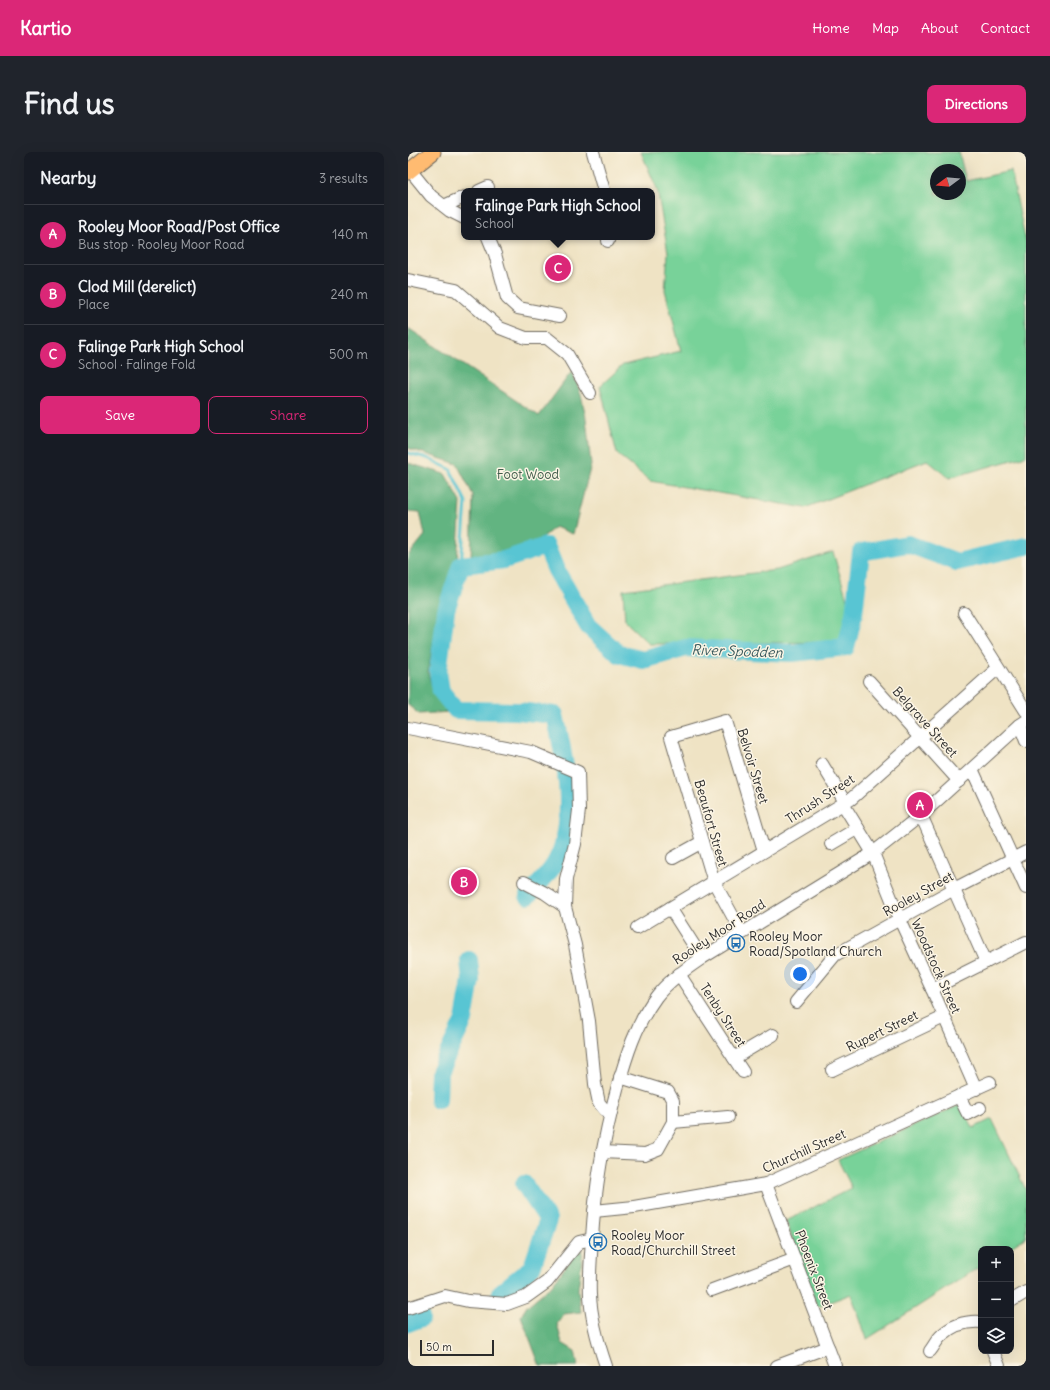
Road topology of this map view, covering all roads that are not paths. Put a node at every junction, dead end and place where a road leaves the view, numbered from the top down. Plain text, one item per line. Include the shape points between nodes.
1 (433, 152) edge
2 (593, 152) edge
3 (409, 171) edge
4 (603, 188) edge
5 (461, 198) edge
6 (444, 206) junction
7 (461, 216) edge
8 (489, 240) edge
9 (408, 280) edge
10 (560, 316) dead end
11 (590, 393) dead end
12 (964, 613) dead end
13 (998, 668) junction
14 (869, 681) dead end
15 (1026, 711) edge
16 (1023, 723) edge
17 (408, 728) edge
18 (692, 731) joint
19 (920, 737) junction
20 (1026, 741) edge
21 (822, 764) dead end
22 (972, 769) junction
23 (959, 781) junction
24 (844, 803) junction
25 (921, 816) junction
26 (858, 828) junction
27 (702, 842) junction
28 (831, 844) dead end
29 (764, 851) junction
30 (1026, 852) edge
31 (873, 853) junction
32 (673, 858) dead end
33 (1012, 859) junction
34 (524, 882) dead end
35 (714, 882) junction
36 (1026, 888) edge
37 (954, 889) junction
38 (565, 907) junction
39 (670, 908) junction
40 (900, 920) junction
41 (637, 928) dead end
42 (742, 932) junction
43 (1026, 942) edge
44 (702, 958) junction
45 (986, 962) junction
46 (680, 974) junction
47 (932, 989) junction
48 (796, 1002) dead end
49 (944, 1017) junction
50 (773, 1035) dead end
51 (734, 1058) junction
52 (832, 1070) dead end
53 (743, 1072) dead end
54 (620, 1077) junction
55 (990, 1082) dead end
56 (976, 1089) junction
57 (959, 1096) junction
58 (980, 1108) dead end
59 (611, 1111) junction
60 (728, 1117) dead end
61 (673, 1122) junction
62 (602, 1152) junction
63 (766, 1184) junction
64 (594, 1211) junction
65 (592, 1239) junction
66 (795, 1260) junction
67 (712, 1290) dead end
68 (1026, 1292) edge
69 (1014, 1299) edge
70 (408, 1308) edge
71 (978, 1322) edge
72 (828, 1347) junction
73 (930, 1351) dead end
74 (995, 1354) edge
75 (606, 1366) edge
76 (777, 1366) edge
77 (835, 1366) edge
78 (999, 1366) edge

1 - 3 main road
2 - 4 street
3 - 6 street via 431,196
5 - 6 street
6 - 7 street
8 - 10 street via 507,298 518,308
9 - 11 street via 456,290 500,328 526,338 547,338 567,354
12 - 13 street
13 - 15 street
13 - 19 street, Thrush Street
14 - 19 street, Belgrave Street
16 - 20 street
16 - 22 street, Rooley Moor Road
17 - 38 street via 531,752 578,772 579,810 575,844 566,879
18 - 27 street, Beaufort Street via 671,737
18 - 29 street, Belvoir Street via 725,721
19 - 23 street, Belgrave Street
19 - 24 street, Thrush Street
21 - 24 street, Woodstock Street
22 - 23 street, Rooley Moor Road
22 - 33 street
23 - 25 street, Rooley Moor Road
24 - 26 street, Woodstock Street
24 - 29 street, Thrush Street
25 - 31 street, Rooley Moor Road
25 - 37 street
26 - 28 street
26 - 31 street, Woodstock Street
27 - 32 street
27 - 35 street, Beaufort Street
29 - 35 street, Thrush Street
30 - 33 street, Rooley Street
31 - 40 street, Woodstock Street
31 - 42 street, Rooley Moor Road
33 - 36 street
33 - 37 street, Rooley Street
34 - 38 street
35 - 39 street, Thrush Street
35 - 42 street, Beaufort Street
37 - 40 street, Rooley Street
37 - 45 street
38 - 59 street via 589,1021 599,1103 605,1110
39 - 41 street, Thrush Street
39 - 44 street
40 - 47 street, Woodstock Street
40 - 48 street, Rooley Street via 835,955
42 - 44 street, Rooley Moor Road
43 - 45 street
44 - 46 street, Rooley Moor Road
45 - 47 street
46 - 51 street, Tenby Street
46 - 54 street, Rooley Moor Road via 656,996 644,1016 632,1041
47 - 49 street, Woodstock Street
49 - 52 street, Rupert Street
49 - 56 street, Woodstock Street
50 - 51 street
51 - 53 street, Tenby Street
54 - 59 street, Rooley Moor Road
54 - 61 street via 668,1092 673,1101
55 - 56 street, Churchill Street
56 - 57 street, Churchill Street
57 - 58 street via 968,1114
57 - 63 street, Churchill Street
59 - 62 street, Rooley Moor Road
60 - 61 street
61 - 62 street via 658,1149 645,1154
62 - 64 street, Rooley Moor Road
63 - 64 street, Churchill Street via 634,1207
63 - 66 street, Phoenix Street
64 - 65 street, Rooley Moor Road
65 - 70 street via 579,1242 547,1282 526,1297 507,1304 468,1301 445,1296
65 - 75 street, Rooley Moor Road via 590,1297 597,1339
66 - 67 street
66 - 72 street, Phoenix Street
68 - 69 street
71 - 73 street via 960,1324 942,1335
72 - 76 street
72 - 77 street, Phoenix Street
74 - 78 street

